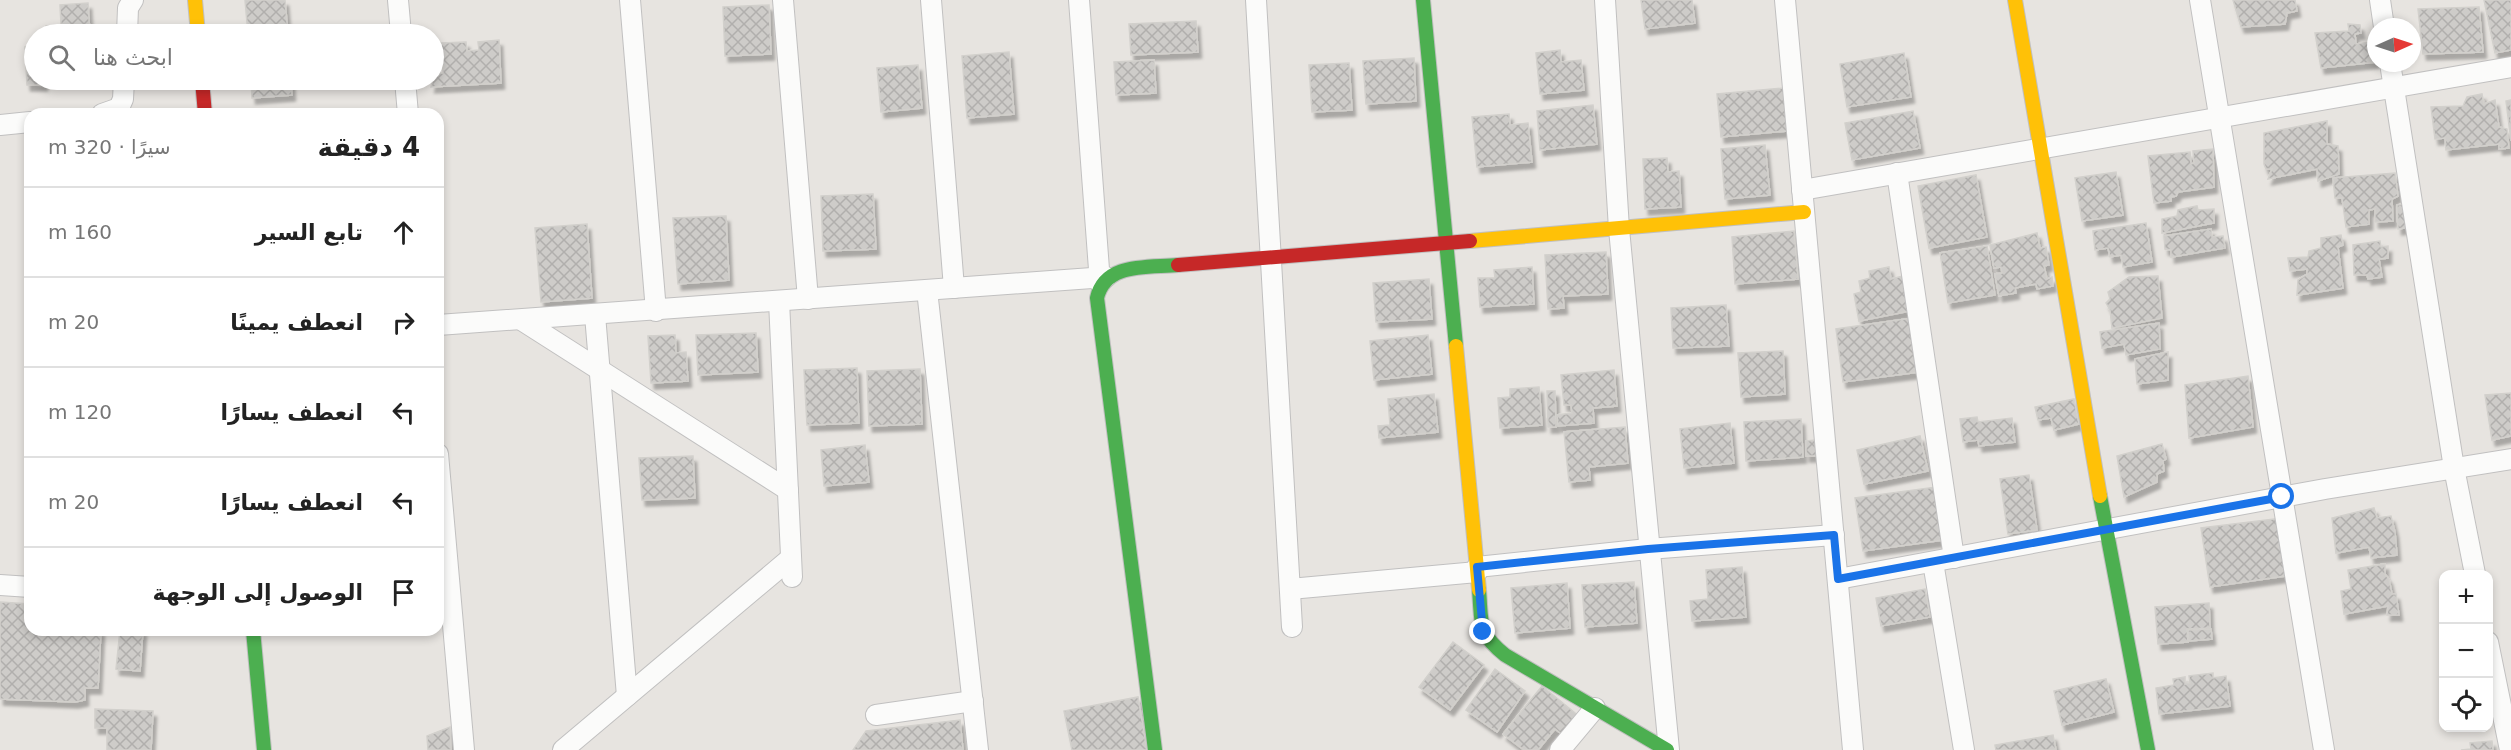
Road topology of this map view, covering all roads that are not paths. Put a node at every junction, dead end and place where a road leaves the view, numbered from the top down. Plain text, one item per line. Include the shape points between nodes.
1 (133, 0) edge
2 (195, 0) edge
3 (398, 0) edge
4 (630, 0) edge
5 (783, 0) edge
6 (931, 0) edge
7 (1078, 0) edge
8 (1256, 0) edge
9 (1423, 0) edge
10 (1605, 0) edge
11 (1785, 0) edge
12 (2015, 0) edge
13 (2200, 0) edge
14 (2380, 0) edge
15 (2383, 18) edge
16 (127, 24) edge
17 (197, 24) edge
18 (400, 24) edge
19 (2511, 67) edge
20 (2392, 72) edge
21 (2394, 87) junction
22 (123, 90) edge
23 (203, 90) edge
24 (406, 90) edge
25 (119, 108) edge
26 (204, 108) edge
27 (407, 108) edge
28 (2221, 116) junction
29 (24, 122) edge
30 (0, 124) edge
31 (2040, 148) junction
32 (1897, 173) junction
33 (1802, 190) junction
34 (1804, 212) junction
35 (1619, 229) junction
36 (1446, 244) junction
37 (1271, 258) junction
38 (1102, 279) junction
39 (954, 288) junction
40 (927, 290) junction
41 (808, 299) junction
42 (779, 301) junction
43 (656, 311) junction
44 (594, 315) junction
45 (523, 321) junction
46 (444, 325) edge
47 (598, 369) junction
48 (2511, 459) edge
49 (2454, 468) junction
50 (788, 490) junction
51 (2282, 497) junction
52 (2106, 530) junction
53 (1834, 535) junction
54 (1648, 549) junction
55 (1954, 558) junction
56 (1933, 562) junction
57 (1477, 570) junction
58 (2474, 570) edge
59 (1838, 579) junction
60 (444, 584) edge
61 (0, 585) edge
62 (24, 587) edge
63 (1290, 589) junction
64 (1292, 627) dead end
65 (254, 636) edge
66 (2493, 667) edge
67 (627, 696) junction
68 (973, 701) junction
69 (1595, 708) junction
70 (876, 715) dead end
71 (264, 750) edge
72 (464, 750) edge
73 (563, 750) edge
74 (978, 750) edge
75 (1155, 750) edge
76 (1560, 750) edge
77 (1668, 750) edge
78 (1853, 750) edge
79 (1964, 750) edge
80 (2148, 750) edge
81 (2324, 750) edge
82 (2510, 750) edge

1 - 16 street via 128,8
2 - 17 street
3 - 18 street
4 - 43 street
5 - 41 street
6 - 39 street
7 - 38 street
8 - 37 street
9 - 36 street
10 - 35 street
11 - 33 street
12 - 31 street
13 - 28 street
14 - 15 street
19 - 21 street
20 - 21 street
21 - 28 street
21 - 49 street
22 - 25 street
23 - 26 street
24 - 27 street
28 - 31 street
28 - 51 street
29 - 30 street
31 - 32 street
31 - 52 street
32 - 33 street
32 - 55 street
33 - 34 street
34 - 35 street
34 - 53 street
35 - 36 street
35 - 54 street
36 - 37 street
36 - 57 street
37 - 38 street via 1125,270
37 - 63 street
38 - 39 street
38 - 75 street via 1097,298
39 - 40 street
40 - 41 street
40 - 68 street
41 - 42 street
42 - 43 street
42 - 50 street
43 - 44 street
44 - 45 street
44 - 47 street
45 - 46 street
45 - 47 street
47 - 50 street
47 - 67 street
48 - 49 street
49 - 51 street
49 - 58 street
50 - 67 street via 792,568
51 - 52 street
51 - 81 street
52 - 55 street
52 - 80 street
53 - 54 street
53 - 59 street
54 - 57 street
54 - 77 street
55 - 56 street
56 - 59 street
56 - 79 street
57 - 63 street
57 - 69 street via 1487,641
59 - 78 street
60 - 72 street
61 - 62 street
63 - 64 street
65 - 71 street
66 - 82 street
67 - 73 street
68 - 70 street
68 - 74 street
69 - 76 street
69 - 77 street

